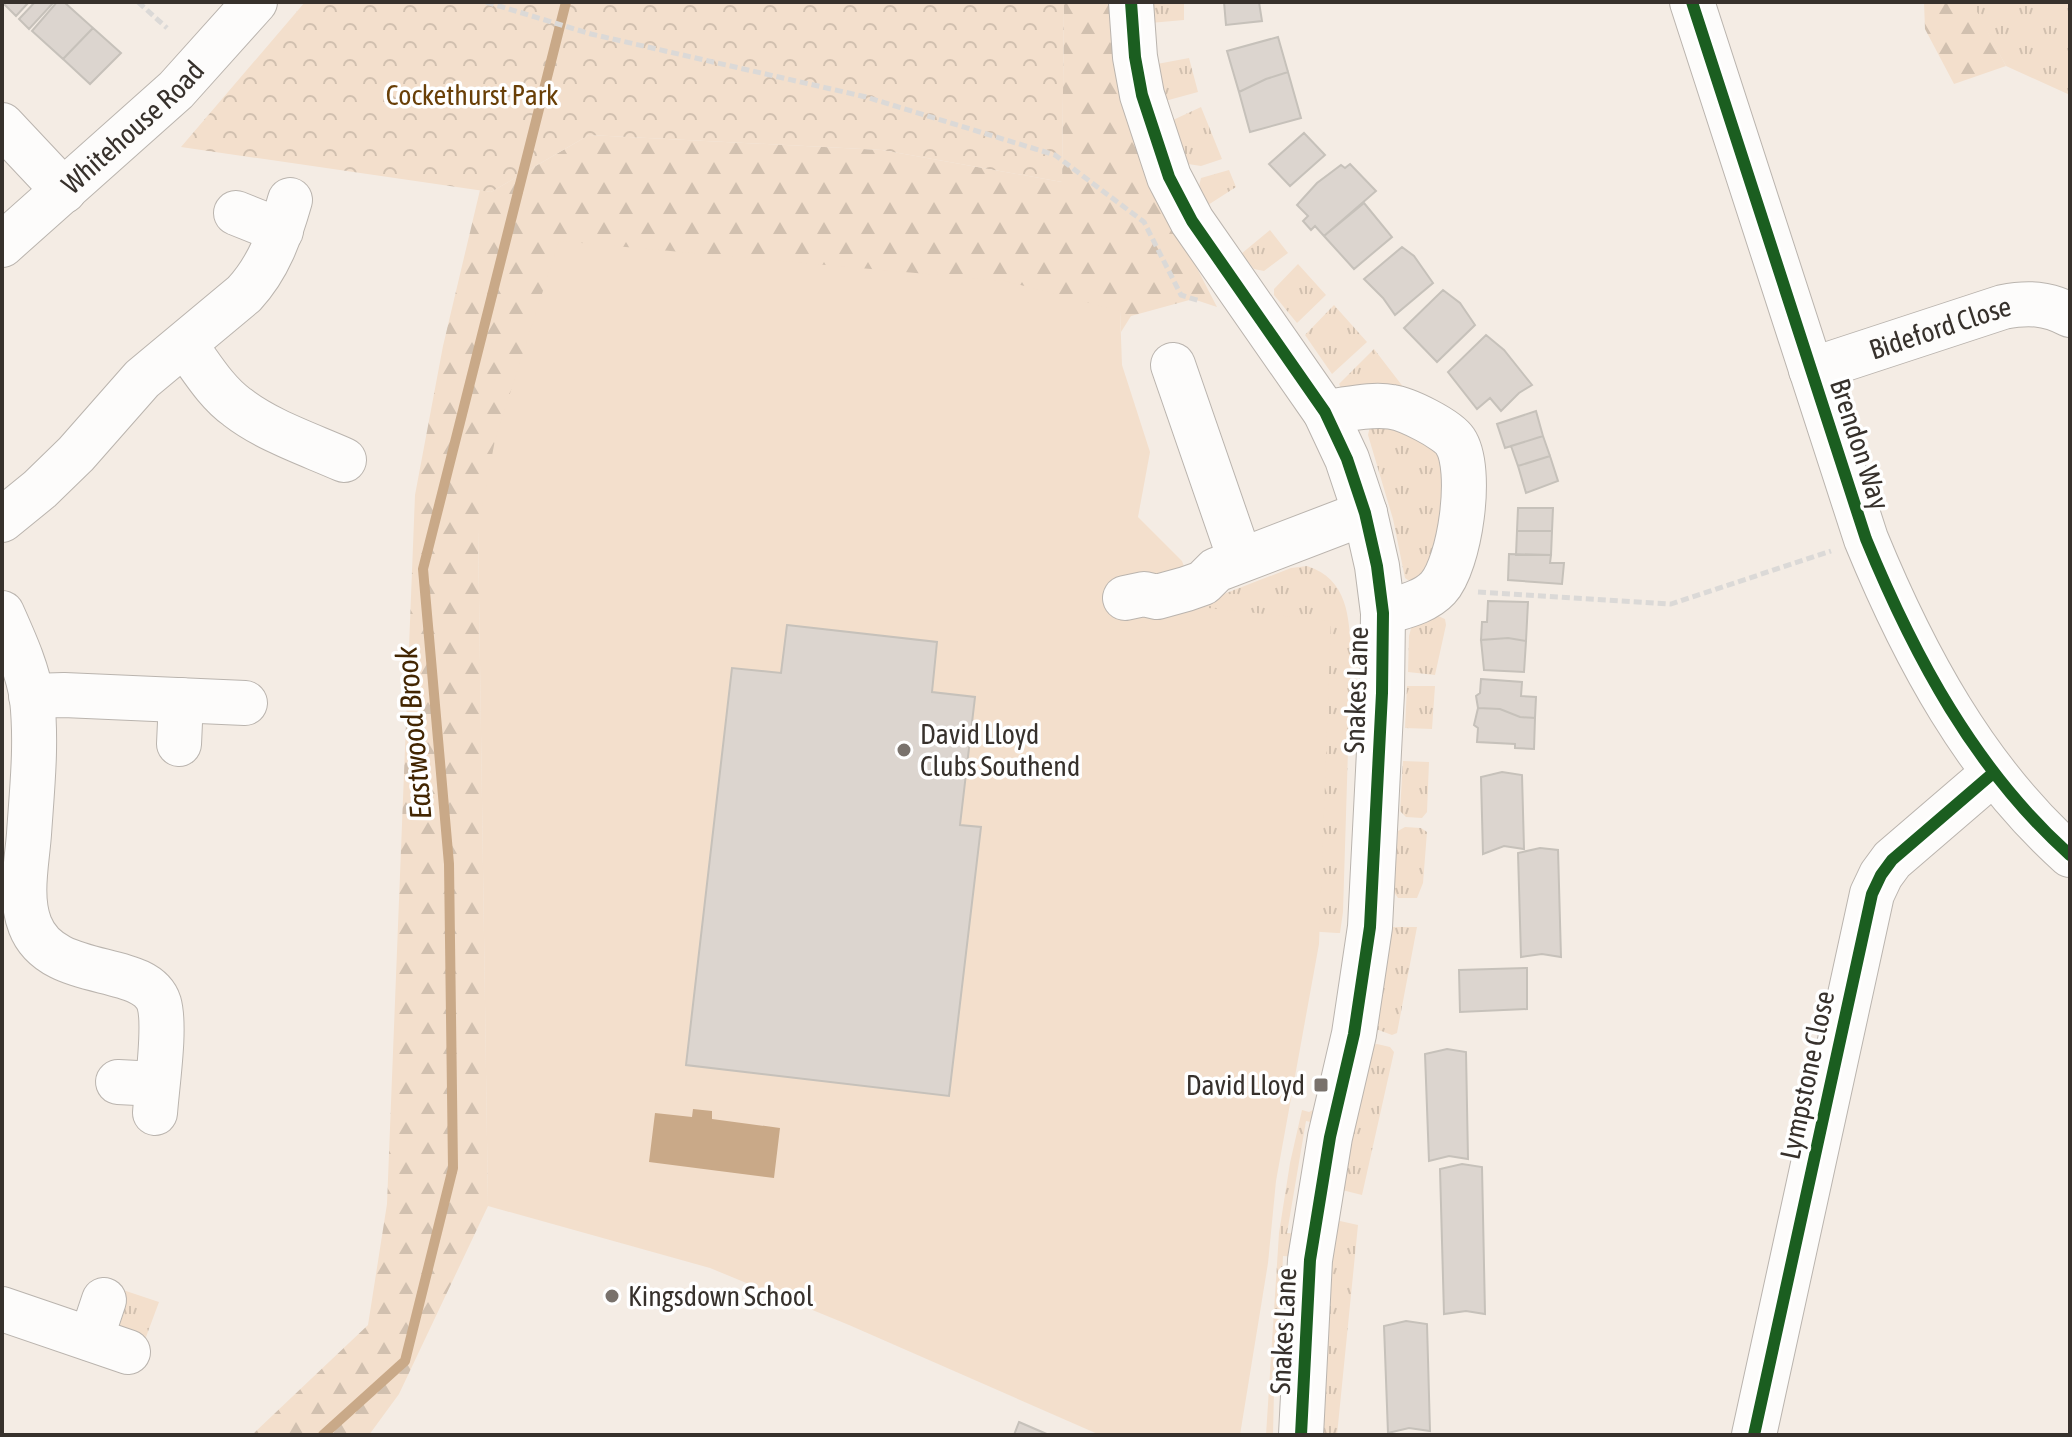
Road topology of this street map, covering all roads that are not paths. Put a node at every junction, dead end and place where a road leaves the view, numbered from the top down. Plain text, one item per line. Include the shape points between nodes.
1 (255, 2) edge
2 (1131, 2) edge
3 (1692, 2) edge
4 (2, 125) edge
5 (64, 191) junction
6 (236, 213) dead end
7 (2, 245) edge
8 (2070, 315) edge
9 (185, 345) junction
10 (1173, 365) dead end
11 (1811, 370) junction
12 (1325, 412) junction
13 (344, 460) dead end
14 (1365, 513) junction
15 (2, 520) edge
16 (1228, 564) junction
17 (1134, 596) dead end
18 (2, 613) edge
19 (1383, 613) junction
20 (31, 696) junction
21 (181, 700) junction
22 (245, 703) dead end
23 (179, 744) dead end
24 (1992, 774) junction
25 (2070, 855) edge
26 (15, 861) edge
27 (143, 1093) dead end
28 (2, 1309) edge
29 (108, 1331) dead end
30 (1301, 1435) edge
31 (1754, 1435) edge

1 - 5 street, Whitehouse Road via 176,90
2 - 12 street, Snakes Lane via 1142,95 1169,177 1192,221
3 - 11 street, Brendon Way
4 - 5 street
5 - 7 street, Whitehouse Road
6 - 9 street via 286,215 258,279
8 - 11 street, Bideford Close via 2033,303 2003,307
9 - 13 street via 237,407
9 - 15 street via 142,379 76,454
10 - 16 street
11 - 24 street, Brendon Way via 1889,596
12 - 14 street, Snakes Lane
12 - 19 street via 1394,407 1436,426 1460,452 1465,479 1450,564 1437,589
14 - 16 street
14 - 19 street, Snakes Lane
16 - 17 street via 1203,583 1157,597
18 - 20 street
19 - 30 street, Snakes Lane via 1370,927 1310,1260
20 - 21 street
20 - 26 street via 34,745
21 - 22 street
21 - 23 street
24 - 25 street, Brendon Way
24 - 31 street, Lympstone Close via 1892,860 1872,894
26 - 27 street via 30,926 44,947 87,968 137,980 155,995 160,1024
28 - 29 street

